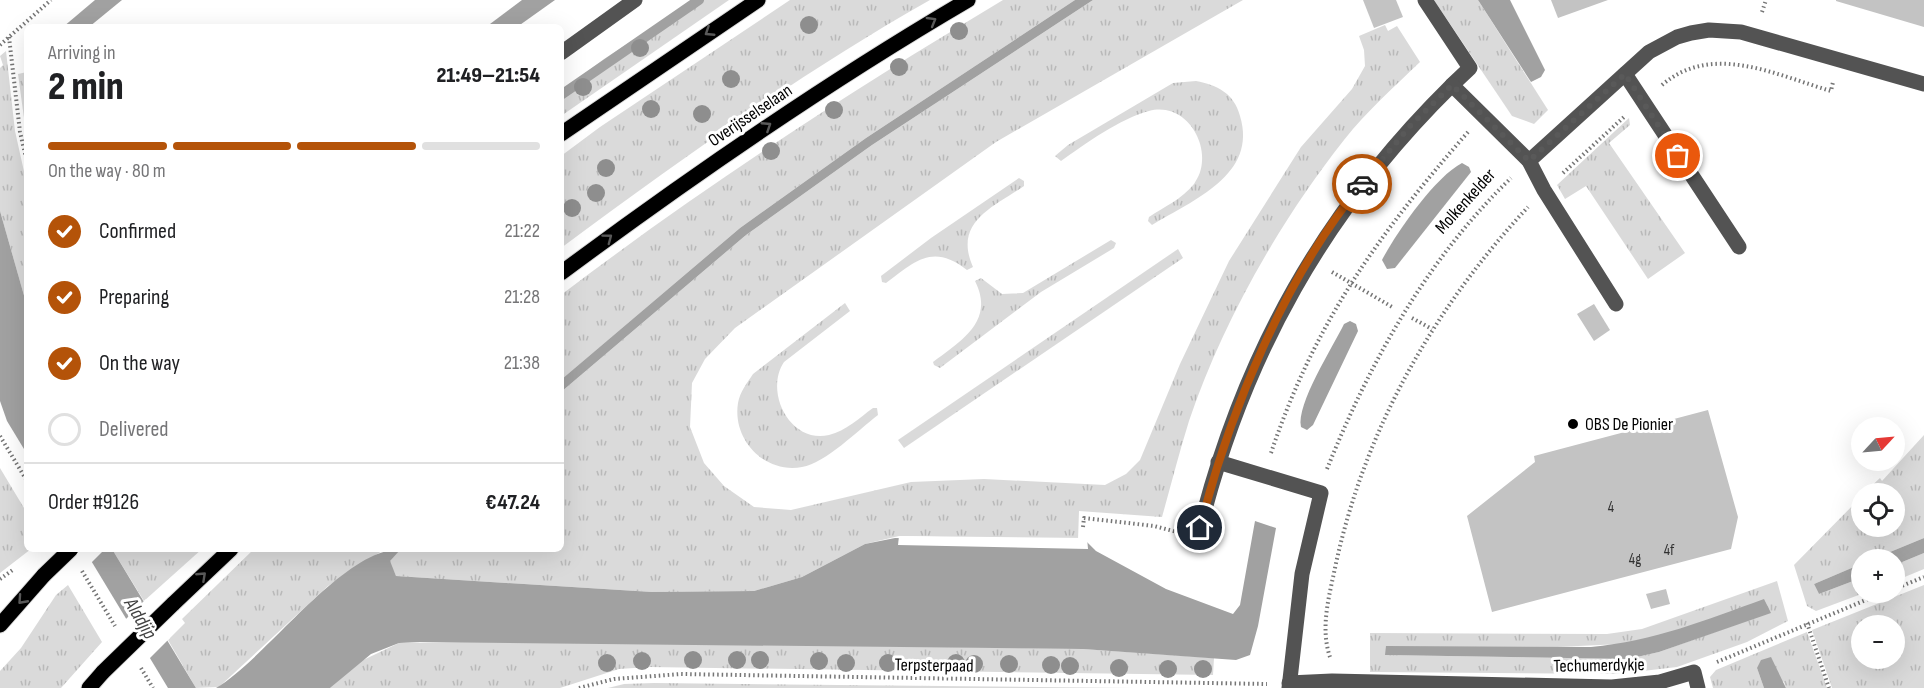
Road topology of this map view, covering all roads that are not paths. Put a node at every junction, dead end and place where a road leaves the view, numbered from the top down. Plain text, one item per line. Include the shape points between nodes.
1 (636, 0) edge
2 (758, 0) edge
3 (968, 0) edge
4 (1425, 0) edge
5 (564, 51) edge
6 (1625, 74) junction
7 (1924, 84) edge
8 (1452, 85) junction
9 (564, 132) edge
10 (1529, 161) junction
11 (1739, 248) dead end
12 (564, 271) edge
13 (1616, 304) dead end
14 (1218, 462) junction
15 (1200, 528) road end
16 (69, 552) edge
17 (228, 552) edge
18 (0, 625) edge
19 (1289, 686) edge
20 (89, 688) edge
21 (1698, 688) edge

1 - 5 street
2 -> 9 main road
12 -> 3 main road, Overijsselselaan via 753,135 885,48
4 - 8 street via 1470,68
6 - 7 street via 1663,44 1709,30 1741,32
6 - 10 street
6 - 11 street
8 - 10 street
8 - 14 street via 1410,126 1356,191 1311,259 1256,364
10 - 13 street
14 - 15 street
14 - 19 street via 1321,493 1302,574
16 -> 18 main road, bridge
20 -> 17 main road, bridge
19 - 21 street, Techumerdykje via 1332,681 1612,687 1660,682 1694,672

